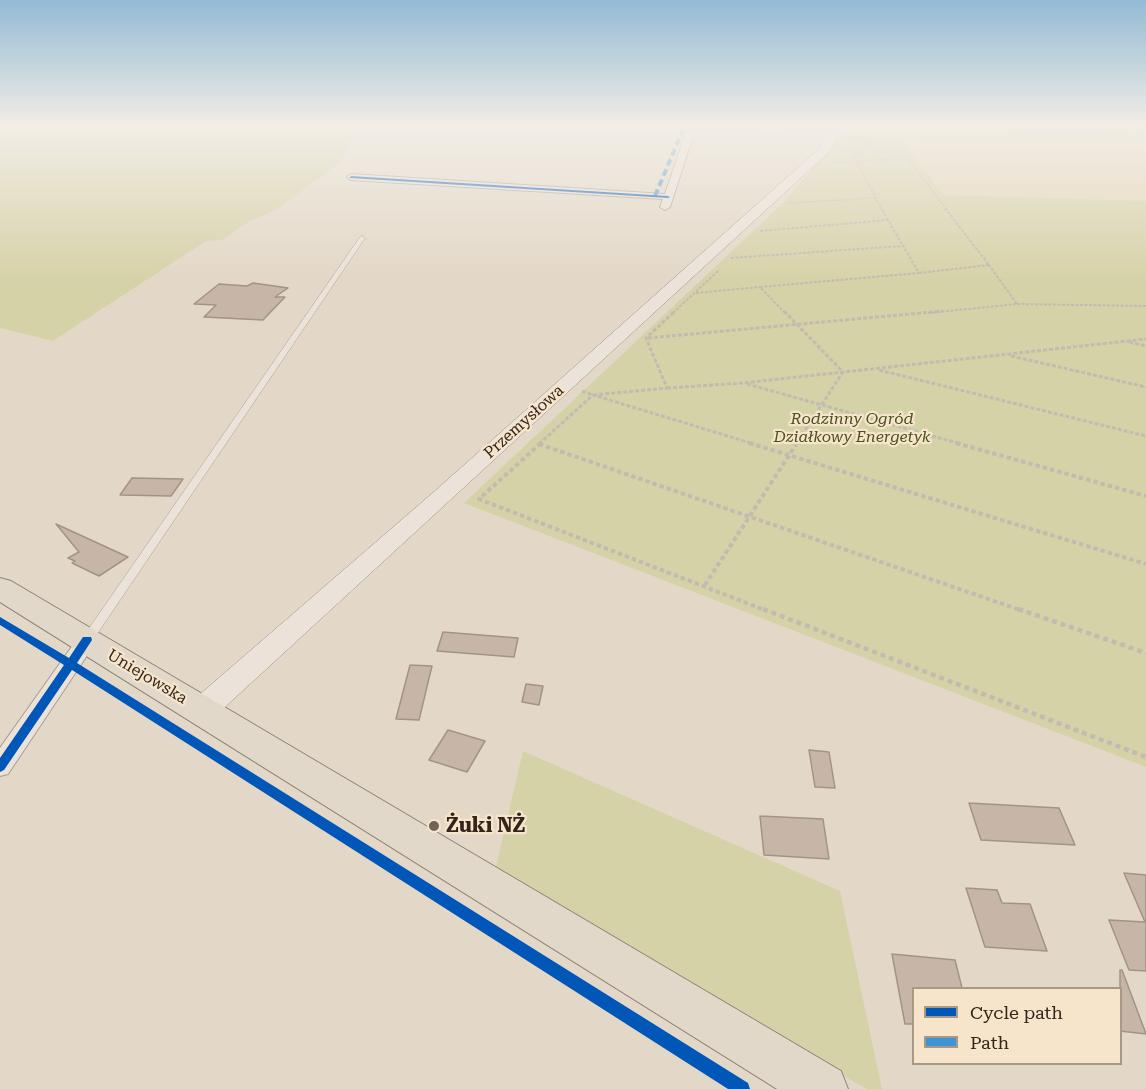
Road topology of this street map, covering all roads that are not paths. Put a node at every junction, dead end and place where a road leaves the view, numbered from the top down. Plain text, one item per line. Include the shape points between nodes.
1 (364, 178) edge
2 (675, 178) edge
3 (794, 178) edge
4 (668, 197) junction
5 (665, 207) dead end
6 (362, 238) dead end
7 (0, 588) edge
8 (87, 640) junction
9 (202, 710) junction
10 (0, 767) edge
11 (823, 1089) edge

1 - 4 street
2 - 4 street
3 - 9 main road, Przemysłowa
4 - 5 street
6 - 8 lane
7 - 8 main road, Uniejowska
8 - 9 main road, Uniejowska
8 - 10 street
9 - 11 main road, Uniejowska

